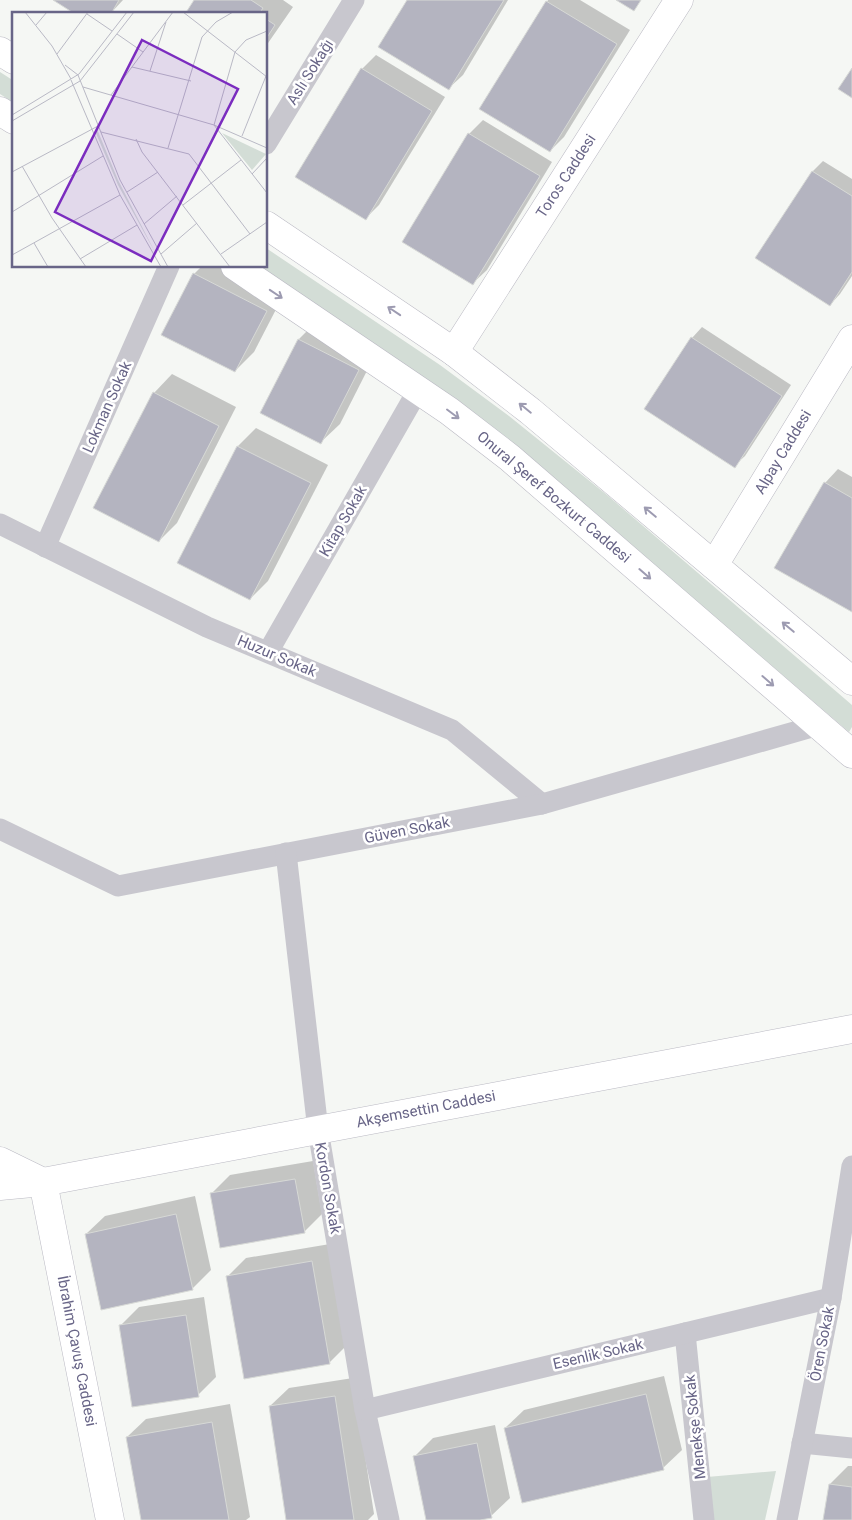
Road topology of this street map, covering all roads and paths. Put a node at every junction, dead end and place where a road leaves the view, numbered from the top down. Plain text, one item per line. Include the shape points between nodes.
1 (354, 0) edge
2 (679, 0) edge
3 (0, 51) edge
4 (12, 59) edge
5 (0, 111) edge
6 (12, 119) edge
7 (268, 141) edge
8 (268, 226) edge
9 (168, 268) edge
10 (238, 268) edge
11 (852, 339) edge
12 (454, 352) junction
13 (418, 390) junction
14 (0, 524) edge
15 (46, 547) junction
16 (714, 565) junction
17 (268, 652) junction
18 (852, 681) edge
19 (819, 725) junction
20 (852, 754) edge
21 (542, 804) junction
22 (0, 829) edge
23 (286, 853) junction
24 (852, 1029) edge
25 (318, 1130) junction
26 (0, 1161) edge
27 (852, 1166) edge
28 (43, 1182) junction
29 (0, 1186) edge
30 (831, 1298) junction
31 (685, 1333) junction
32 (365, 1410) junction
33 (802, 1443) junction
34 (852, 1448) edge
35 (110, 1520) edge
36 (389, 1520) edge
37 (704, 1520) edge
38 (787, 1520) edge

1 - 7 street, Aslı Sokağı
2 - 12 street, Toros Caddesi
3 - 4 street
5 - 6 street
12 -> 8 street
9 - 15 street, Lokman Sokak
10 -> 13 street, Onural Şeref Bozkurt Caddesi
11 - 16 street, Alpay Caddesi
16 -> 12 street via 530,411
13 - 17 street, Kitap Sokak
13 -> 19 street, Onural Şeref Bozkurt Caddesi via 510,458
14 - 15 street, Huzur Sokak
15 - 17 street, Huzur Sokak via 207,627
18 -> 16 street
17 - 21 street, Huzur Sokak via 452,730
19 - 20 street, Onural Şeref Bozkurt Caddesi
19 - 21 street, Güven Sokak
21 - 23 street, Güven Sokak
22 - 23 street, Güven Sokak via 118,886
23 - 25 street, Kordon Sokak
24 - 25 street, Akşemsettin Caddesi
25 - 28 street, Akşemsettin Caddesi
25 - 32 street, Kordon Sokak
26 - 28 street
27 - 30 street, Ören Sokak
28 - 29 street, Akşemsettin Caddesi
28 - 35 street, İbrahim Çavuş Caddesi
30 - 31 street, Esenlik Sokak
30 - 33 street, Ören Sokak
31 - 32 street, Esenlik Sokak
31 - 37 street, Menekşe Sokak
32 - 36 street, Kordon Sokak
33 - 34 street
33 - 38 street, Ören Sokak

